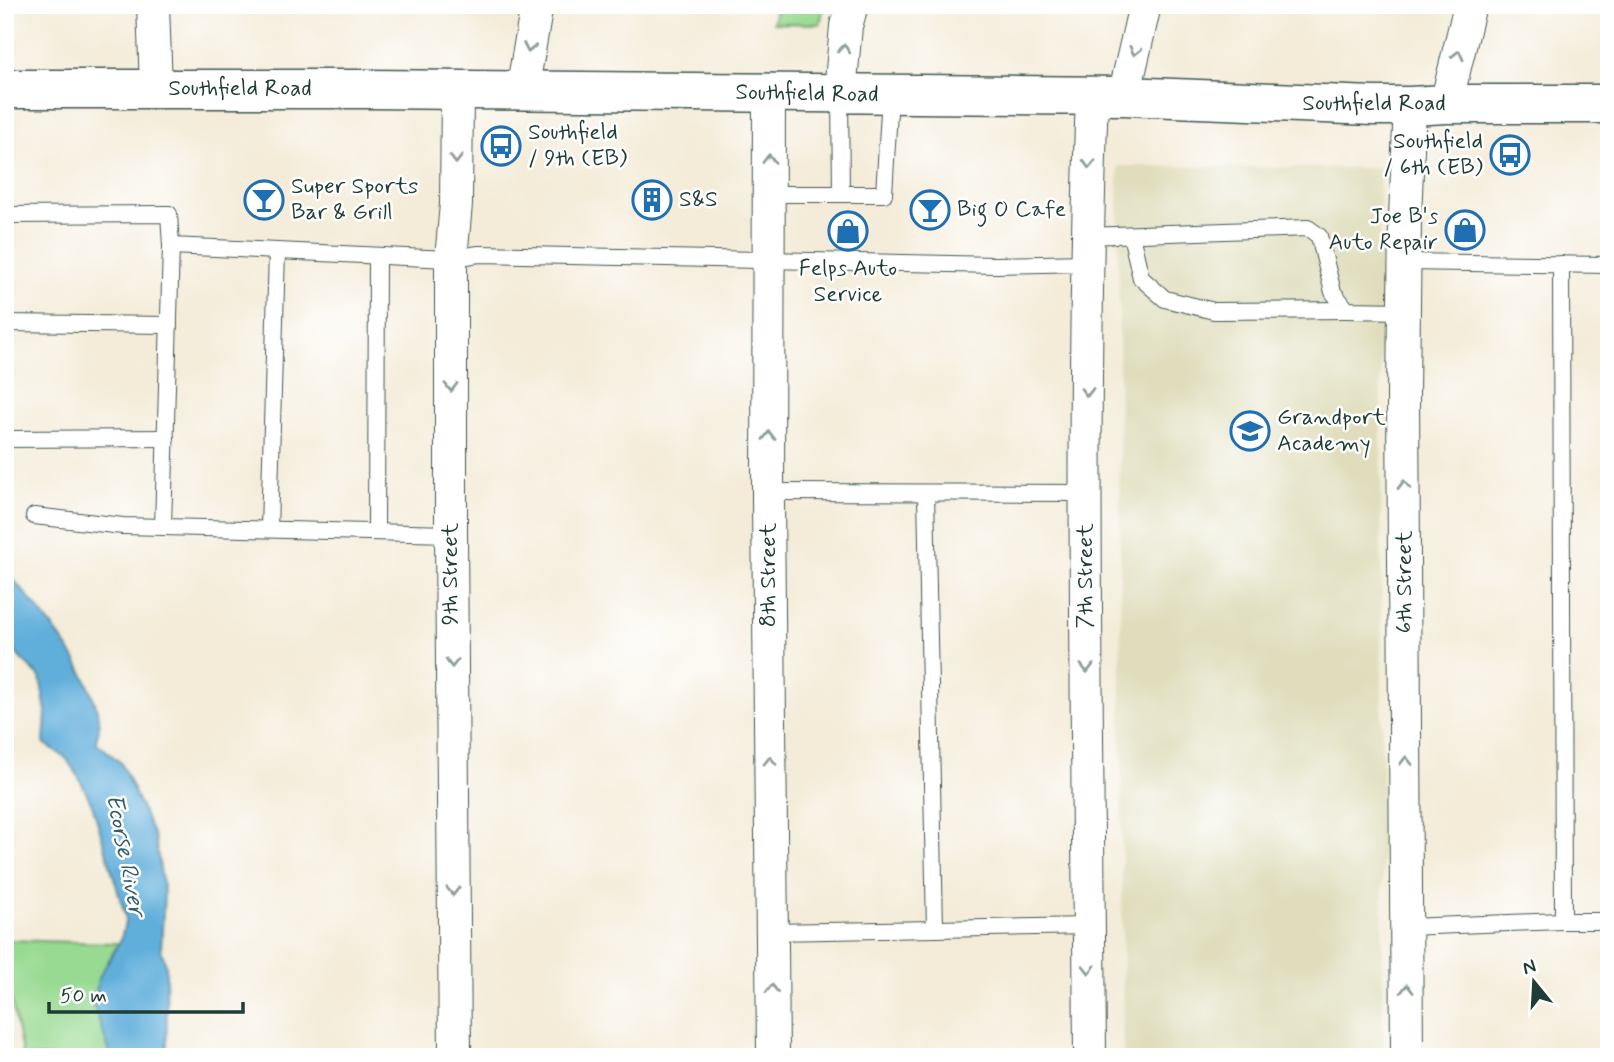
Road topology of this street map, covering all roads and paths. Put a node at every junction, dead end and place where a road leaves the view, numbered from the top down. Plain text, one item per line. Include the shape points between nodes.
1 (153, 5) edge
2 (537, 5) edge
3 (852, 5) edge
4 (1146, 5) edge
5 (1471, 5) edge
6 (5, 89) edge
7 (156, 89) junction
8 (522, 90) junction
9 (457, 91) junction
10 (769, 93) junction
11 (840, 93) junction
12 (890, 95) junction
13 (1108, 96) junction
14 (1609, 104) edge
15 (1428, 105) junction
16 (769, 194) junction
17 (841, 194) junction
18 (5, 215) edge
19 (1131, 235) junction
20 (171, 246) junction
21 (1087, 250) junction
22 (277, 251) junction
23 (377, 256) junction
24 (452, 258) junction
25 (769, 259) junction
26 (1405, 262) junction
27 (1561, 264) junction
28 (1609, 265) edge
29 (1347, 310) junction
30 (1404, 312) junction
31 (5, 323) edge
32 (169, 325) junction
33 (166, 438) junction
34 (5, 439) edge
35 (768, 492) junction
36 (926, 493) junction
37 (1086, 493) junction
38 (34, 516) dead end
39 (163, 527) junction
40 (269, 529) junction
41 (376, 531) junction
42 (451, 534) junction
43 (1563, 921) junction
44 (1609, 921) edge
45 (1089, 926) junction
46 (1407, 927) junction
47 (934, 929) junction
48 (772, 932) junction
49 (455, 1057) edge
50 (772, 1057) edge
51 (1090, 1057) edge
52 (1408, 1057) edge

1 - 7 street
2 -> 8 street
11 -> 3 street
4 -> 13 street, 7th Street
15 -> 5 street, 6th Street
6 - 7 main road, Southfield Road
7 - 9 main road, Southfield Road
8 - 9 main road, Southfield Road
8 - 10 main road, Southfield Road
9 -> 24 street, 9th Street
10 - 11 main road, Southfield Road
16 -> 10 street, 8th Street
11 - 12 main road, Southfield Road
11 - 17 lane
12 - 13 main road, Southfield Road
12 - 17 lane via 884,194
13 - 15 main road, Southfield Road
13 -> 21 street, 7th Street
14 - 15 main road, Southfield Road
15 - 26 street, 6th Street
16 - 17 lane
16 - 25 street, 8th Street
18 - 20 lane via 169,214
19 - 21 lane
19 - 29 lane via 1141,278 1165,299 1214,311
19 - 29 lane via 1308,228 1319,236 1333,292
20 - 22 lane
20 - 32 lane
21 - 25 lane via 996,265
21 -> 37 street, 7th Street
22 - 23 lane
22 - 40 lane
23 - 24 lane
23 - 41 lane
24 - 25 lane via 479,254
24 -> 42 street, 9th Street
35 -> 25 street, 8th Street
26 - 27 lane
26 - 30 street, 6th Street
27 - 28 lane
27 - 43 lane
29 - 30 lane
46 -> 30 street, 6th Street
31 - 32 lane
32 - 33 lane
33 - 34 lane
33 - 39 lane
35 - 36 lane
48 -> 35 street, 8th Street
36 - 37 lane
36 - 47 lane
37 -> 45 street, 7th Street
38 - 39 lane
39 - 40 lane
40 - 41 lane
41 - 42 lane
42 -> 49 street, 9th Street
43 - 44 lane
43 - 46 lane
45 - 47 lane
45 -> 51 street, 7th Street
52 -> 46 street, 6th Street
47 - 48 lane
50 -> 48 street, 8th Street

